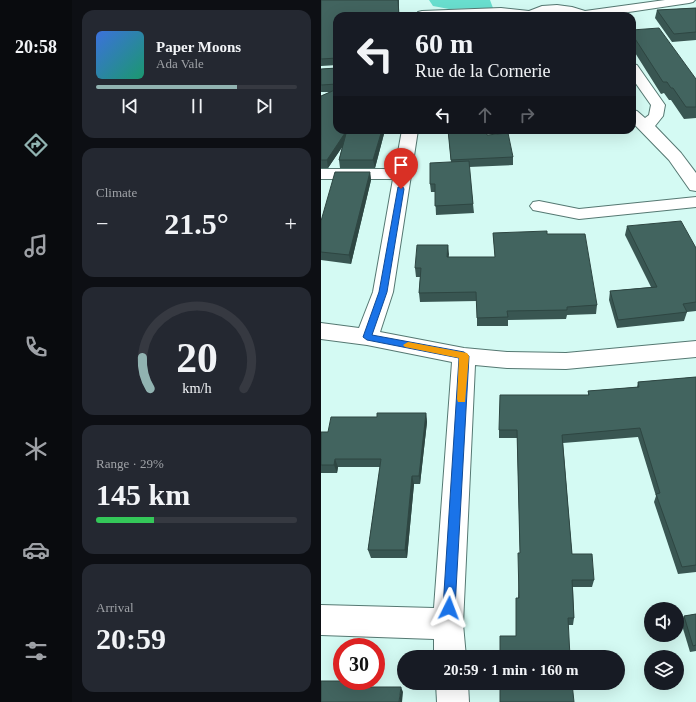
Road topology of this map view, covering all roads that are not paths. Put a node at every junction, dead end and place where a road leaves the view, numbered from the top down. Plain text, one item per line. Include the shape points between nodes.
1 (420, 0) edge
2 (689, 0) edge
3 (422, 12) edge
4 (501, 12) edge
5 (512, 12) edge
6 (538, 12) edge
7 (575, 12) edge
8 (610, 12) edge
9 (636, 74) edge
10 (636, 117) edge
11 (646, 126) junction
12 (409, 134) edge
13 (321, 174) edge
14 (403, 174) junction
15 (696, 186) edge
16 (696, 202) edge
17 (539, 206) dead end
18 (321, 331) edge
19 (367, 337) junction
20 (696, 349) edge
21 (464, 356) junction
22 (321, 620) edge
23 (448, 624) junction
24 (450, 650) edge
25 (452, 690) edge
26 (453, 702) edge

1 - 3 street
2 - 8 street
4 - 5 street
6 - 7 street via 560,9
9 - 11 street via 658,105 656,116
10 - 11 street
11 - 15 street via 669,147
12 - 14 street
13 - 14 street
14 - 19 street via 383,292
16 - 17 street via 579,214
18 - 19 street
19 - 21 street
20 - 21 street via 566,361
21 - 23 street
22 - 23 street
23 - 24 street
25 - 26 street

